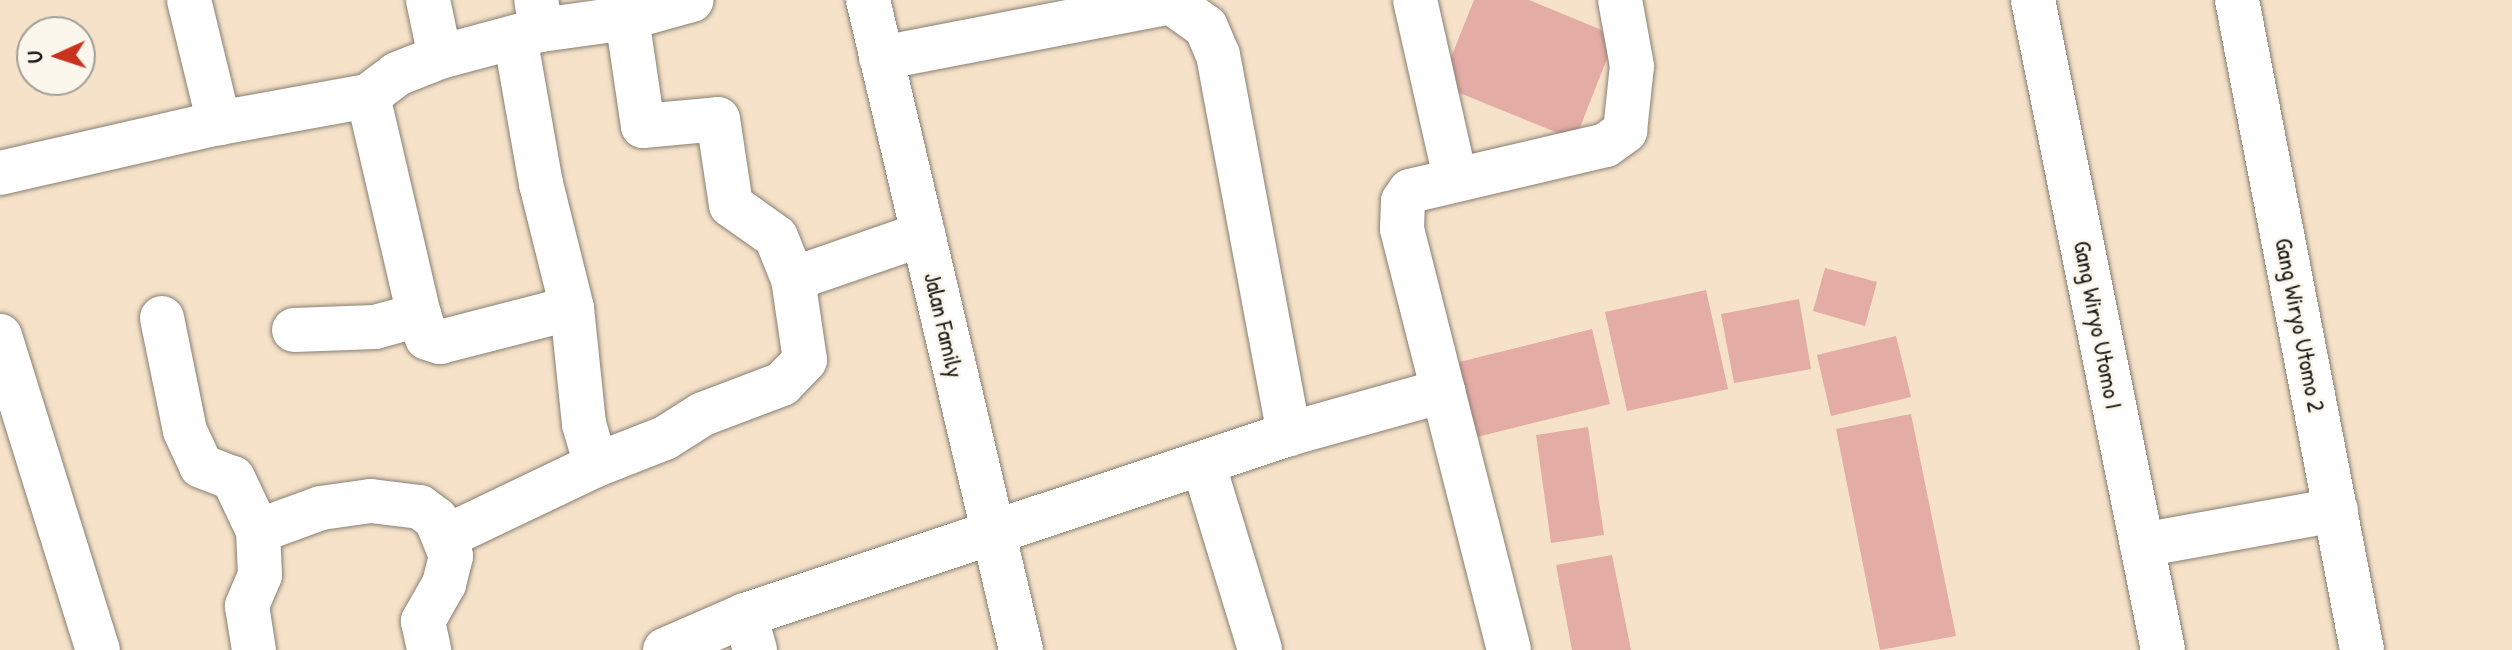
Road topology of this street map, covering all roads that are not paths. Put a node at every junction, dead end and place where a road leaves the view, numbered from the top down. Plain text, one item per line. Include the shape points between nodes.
1 (189, 0) edge
2 (428, 0) edge
3 (692, 0) edge
4 (868, 0) edge
5 (1415, 0) edge
6 (1620, 0) edge
7 (2033, 0) edge
8 (2237, 0) edge
9 (627, 18) junction
10 (530, 22) edge
11 (440, 57) junction
12 (881, 58) junction
13 (368, 96) junction
14 (219, 123) junction
15 (0, 173) edge
16 (1455, 178) junction
17 (923, 234) junction
18 (793, 279) junction
19 (572, 308) junction
20 (419, 315) junction
21 (162, 318) dead end
22 (294, 330) dead end
23 (0, 336) edge
24 (1443, 391) junction
25 (11, 416) edge
26 (1289, 434) junction
27 (1203, 463) junction
28 (596, 465) junction
29 (2336, 510) junction
30 (258, 531) junction
31 (993, 534) junction
32 (445, 537) junction
33 (2142, 545) junction
34 (750, 633) edge
35 (98, 650) edge
36 (254, 650) edge
37 (429, 650) edge
38 (665, 650) edge
39 (1021, 650) edge
40 (1260, 650) edge
41 (1509, 650) edge
42 (2163, 650) edge
43 (2362, 650) edge

1 - 14 street
2 - 11 street
3 - 9 street
4 - 12 street, Jalan Family
5 - 16 street
6 - 16 street via 1632,66 1625,131 1606,145
7 - 33 street, Gang Wiryo Utomo I
8 - 29 street, Gang Wiryo Utomo 2
9 - 10 street
9 - 18 street via 632,129 718,119 731,205 776,237
10 - 11 street
10 - 19 street via 541,184
11 - 13 street via 397,74
12 - 17 street, Jalan Family
12 - 26 street via 1171,2 1206,27 1218,55
13 - 14 street
13 - 20 street
14 - 15 street
16 - 24 street via 1410,191 1402,215
17 - 18 street
17 - 31 street, Jalan Family
18 - 28 street via 805,360 798,373 703,414 655,443
19 - 20 street via 440,342 427,338
19 - 28 street via 584,424
20 - 22 street via 375,327
21 - 30 street via 185,431 201,466 233,478
23 - 25 street
24 - 26 street
24 - 41 street
25 - 35 street
26 - 27 street
27 - 31 street
27 - 40 street
28 - 32 street
29 - 33 street
29 - 43 street, Gang Wiryo Utomo 2
30 - 32 street via 321,508 371,501 420,507 436,519
30 - 36 street via 260,575 247,606
31 - 34 street
31 - 39 street, Jalan Family
32 - 37 street via 450,570 423,621
33 - 42 street, Gang Wiryo Utomo I
34 - 38 street

